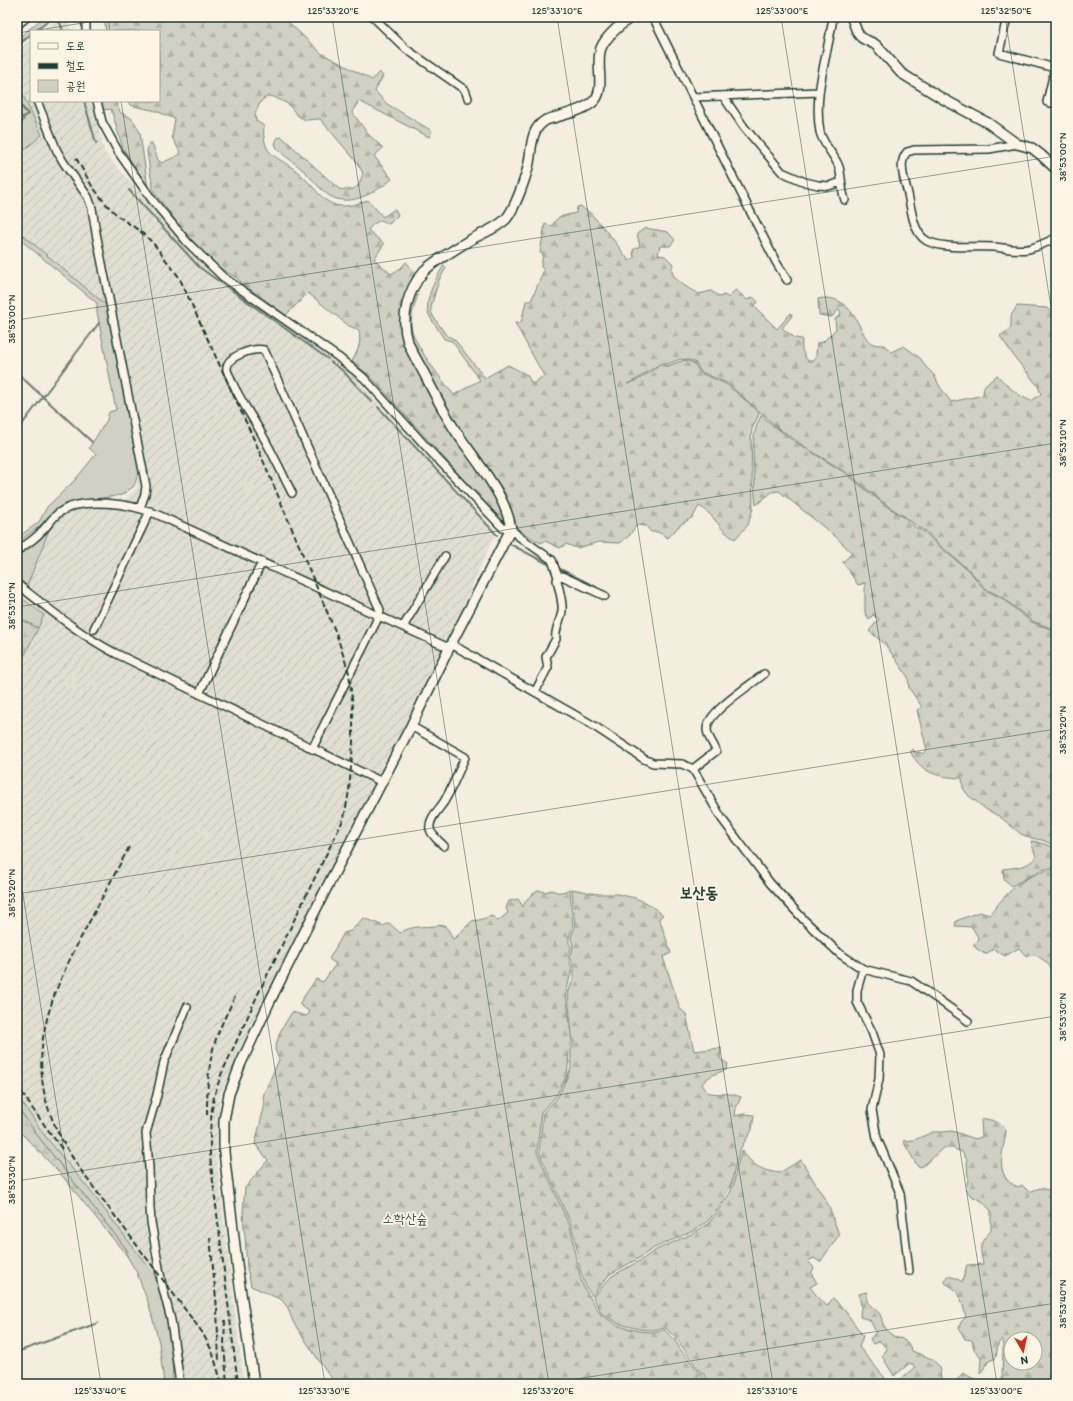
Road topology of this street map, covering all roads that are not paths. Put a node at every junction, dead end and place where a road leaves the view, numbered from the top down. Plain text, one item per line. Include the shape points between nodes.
1 (23, 17) edge
2 (86, 17) edge
3 (373, 17) edge
4 (631, 17) edge
5 (653, 17) edge
6 (833, 17) edge
7 (851, 17) edge
8 (1007, 17) edge
9 (17, 22) edge
10 (86, 30) edge
11 (819, 92) junction
12 (723, 96) junction
13 (694, 97) junction
14 (468, 98) dead end
15 (37, 102) edge
16 (97, 102) edge
17 (1056, 104) edge
18 (1017, 144) junction
19 (1056, 169) edge
20 (841, 182) junction
21 (845, 200) dead end
22 (1056, 238) edge
23 (787, 280) dead end
24 (292, 494) dead end
25 (140, 508) junction
26 (150, 511) junction
27 (512, 529) junction
28 (17, 551) edge
29 (445, 556) dead end
30 (262, 562) junction
31 (556, 571) junction
32 (17, 584) edge
33 (604, 596) dead end
34 (379, 616) junction
35 (403, 627) junction
36 (94, 629) dead end
37 (450, 646) junction
38 (764, 674) dead end
39 (535, 692) junction
40 (199, 694) junction
41 (411, 726) junction
42 (312, 749) junction
43 (693, 769) junction
44 (382, 782) junction
45 (444, 846) dead end
46 (862, 969) junction
47 (187, 1007) dead end
48 (968, 1021) dead end
49 (909, 1271) dead end
50 (180, 1384) edge
51 (254, 1384) edge

1 - 9 highway
2 - 10 street
3 - 14 street via 406,50 465,90
4 - 27 street via 614,31 599,54 598,97 587,106 546,120 535,130 525,174 515,202 505,219 425,270 407,302 405,325 408,343 445,414 502,500
5 - 13 street
6 - 11 street
7 - 18 street via 860,36 873,42 901,73 943,100 988,122
8 - 17 street via 999,53 1055,68 1047,102
11 - 12 street
11 - 20 street via 820,133 837,162
12 - 13 street
12 - 20 street via 744,128 782,172 805,182 829,186
13 - 23 street via 750,212
15 - 25 street via 57,151 88,197 92,208 146,486
16 - 27 street via 102,122 119,154 153,201 199,256 223,277 351,367 376,390 430,452 500,525
18 - 19 street via 1032,148
18 - 22 street via 989,149 906,152 902,159 903,170 915,228 924,240 961,248 996,247 1018,250 1034,248
20 - 21 street
24 - 34 street via 227,371 234,358 249,350 264,350 266,354 380,610
25 - 26 street
25 - 28 street via 100,504 70,507 61,511 40,533
26 - 30 street
26 - 36 street
27 - 31 street via 552,560
27 - 37 street
29 - 35 street
30 - 34 street
30 - 40 street
31 - 33 street
31 - 39 street via 562,610 556,639 546,657 548,667
32 - 40 street via 95,643
34 - 35 street
34 - 42 street
35 - 37 street
37 - 39 street
37 - 41 street
38 - 43 street via 711,717 708,733 716,751
39 - 43 street via 653,763 682,764
40 - 42 street
41 - 44 street
41 - 45 street via 465,757 445,801 431,824 431,832
42 - 44 street
43 - 46 street via 722,819 770,883 840,954
44 - 51 street via 269,1003 234,1080 226,1106 223,1131 228,1193
46 - 48 street via 911,981
46 - 49 street via 857,1002 880,1055 879,1079 872,1110 877,1138 900,1193
47 - 50 street via 164,1062 146,1133 151,1222 171,1320

